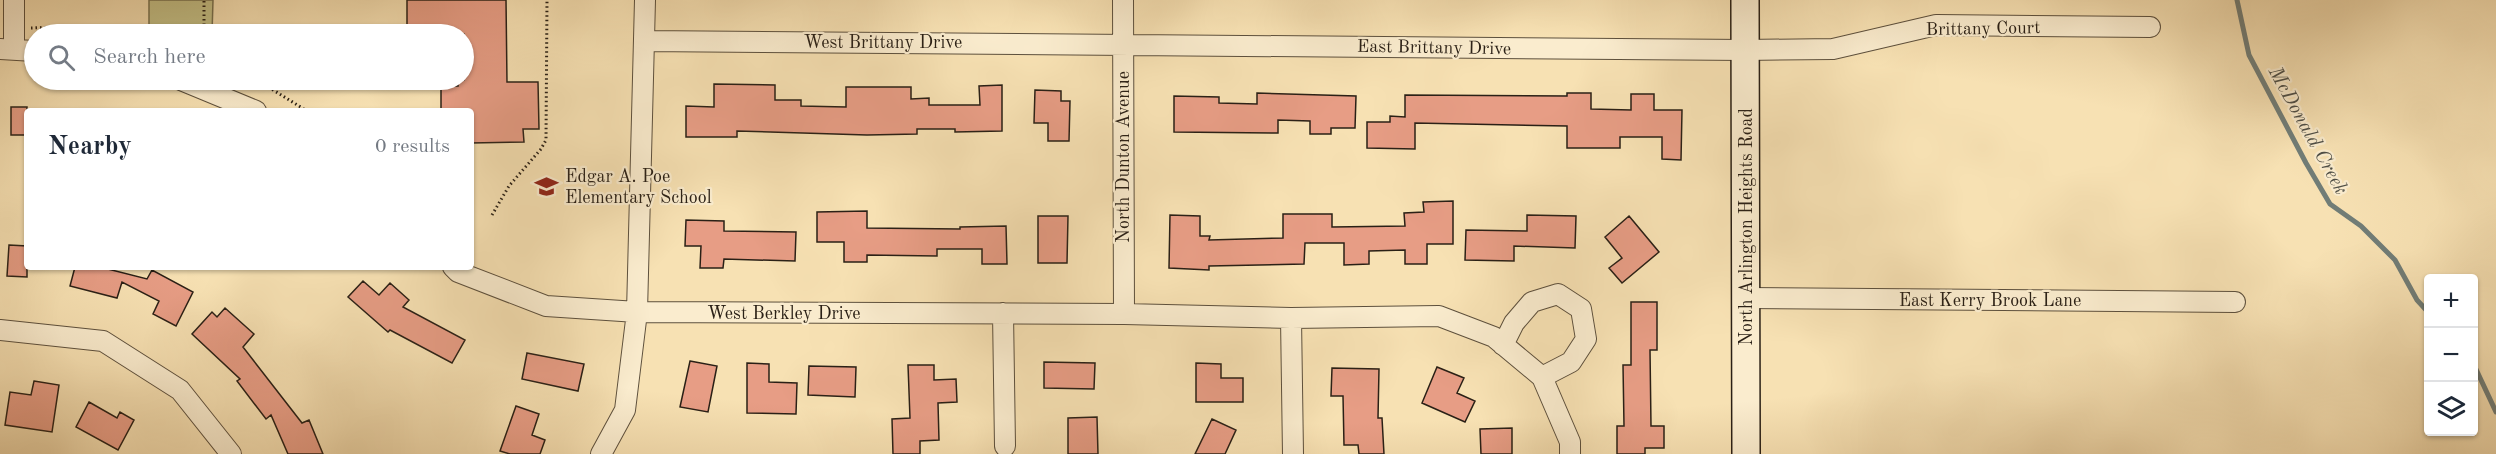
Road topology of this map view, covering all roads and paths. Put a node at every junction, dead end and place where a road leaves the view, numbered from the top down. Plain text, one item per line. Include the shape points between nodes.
1 (14, 0) edge
2 (204, 0) edge
3 (547, 0) edge
4 (645, 0) edge
5 (1122, 0) edge
6 (1745, 0) edge
7 (204, 24) edge
8 (2150, 27) dead end
9 (14, 29) junction
10 (24, 29) edge
11 (644, 40) junction
12 (1122, 44) junction
13 (7, 49) edge
14 (24, 50) edge
15 (1745, 50) junction
16 (205, 90) edge
17 (273, 90) edge
18 (249, 108) edge
19 (302, 108) edge
20 (492, 215) dead end
21 (456, 270) edge
22 (1746, 298) junction
23 (2235, 302) dead end
24 (637, 312) junction
25 (1003, 314) junction
26 (1124, 314) junction
27 (1291, 318) junction
28 (0, 330) edge
29 (1503, 345) junction
30 (1542, 376) junction
31 (1005, 446) dead end
32 (231, 454) edge
33 (601, 454) edge
34 (1293, 454) edge
35 (1570, 454) edge
36 (1746, 454) edge

1 - 9 street
2 - 7 path
3 - 20 path via 546,140 509,186
4 - 11 street
5 - 12 street, North Dunton Avenue
6 - 15 main road, North Arlington Heights Road
8 - 15 street, Brittany Court via 1936,25 1833,49
9 - 10 path
9 - 13 street
11 - 12 street, West Brittany Drive
11 - 24 street
12 - 15 street, East Brittany Drive
12 - 26 street, North Dunton Avenue
13 - 14 street
15 - 22 main road, North Arlington Heights Road
16 - 18 street
17 - 19 path
21 - 24 street, West Berkley Drive via 546,306
22 - 23 street, East Kerry Brook Lane
22 - 36 main road, North Arlington Heights Road
24 - 25 street, West Berkley Drive
24 - 33 street via 625,410
25 - 26 street, West Berkley Drive
25 - 31 street
26 - 27 street, West Berkley Drive
27 - 29 street, West Berkley Drive via 1439,316 1494,337
27 - 34 street
28 - 32 street via 103,341 180,390
29 - 30 street
29 - 30 street via 1514,323 1532,302 1558,294 1581,309 1586,339 1571,362
30 - 35 street via 1570,442

